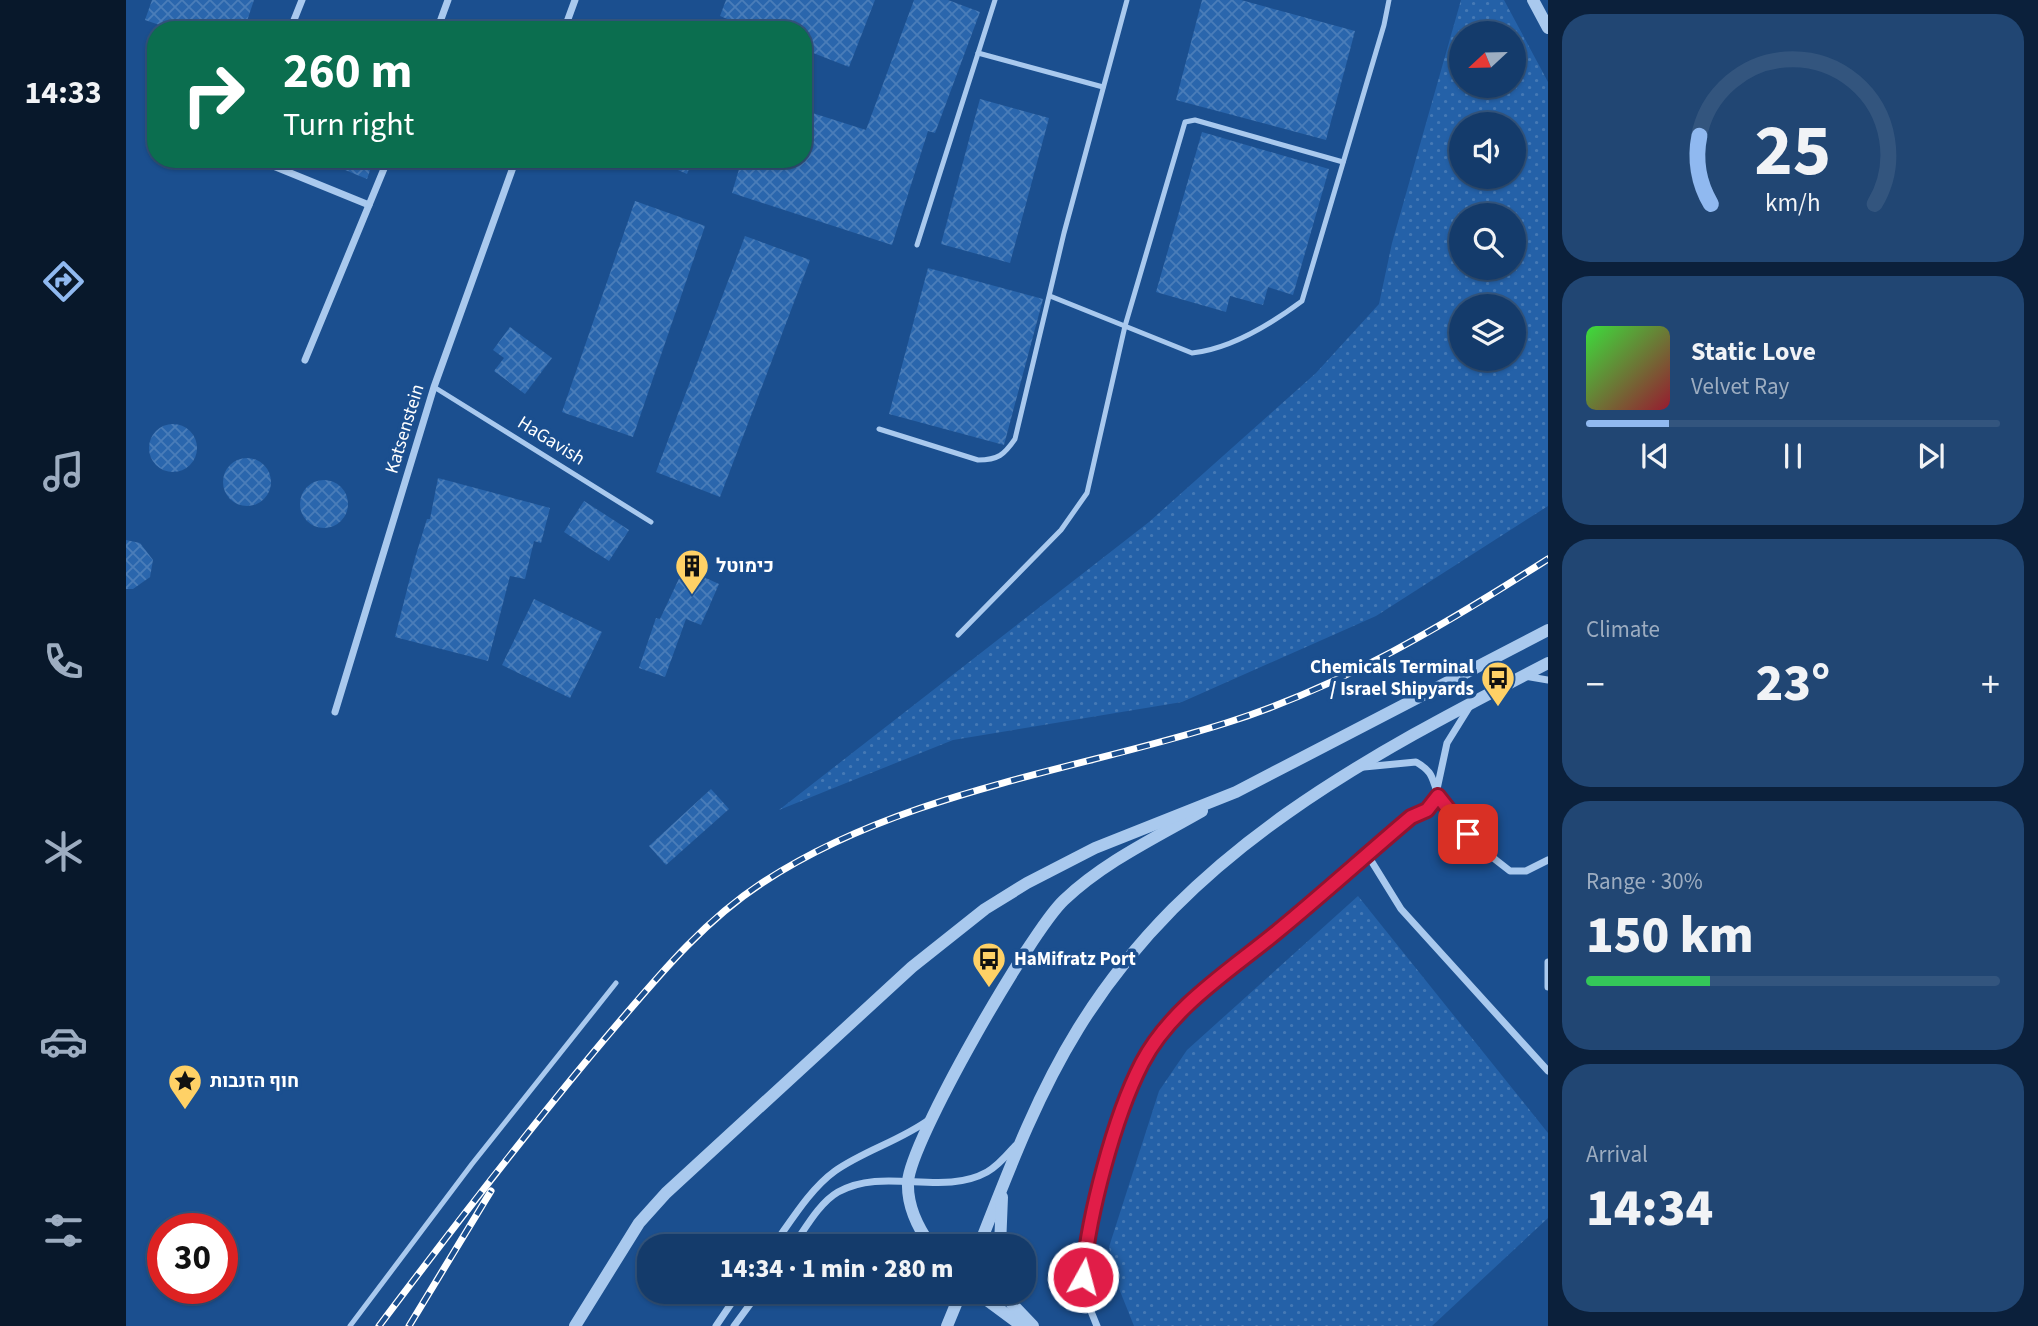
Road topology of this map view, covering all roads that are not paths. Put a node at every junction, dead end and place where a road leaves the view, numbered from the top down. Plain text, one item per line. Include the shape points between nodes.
1 (302, 0) edge
2 (448, 0) edge
3 (575, 0) edge
4 (995, 0) edge
5 (1127, 0) edge
6 (1389, 0) edge
7 (1533, 0) edge
8 (294, 21) edge
9 (440, 21) edge
10 (567, 21) edge
11 (1548, 28) edge
12 (978, 53) junction
13 (1103, 87) junction
14 (1343, 162) junction
15 (278, 168) edge
16 (384, 168) edge
17 (512, 168) edge
18 (369, 205) junction
19 (917, 245) dead end
20 (1051, 296) junction
21 (1125, 326) junction
22 (305, 360) dead end
23 (434, 387) junction
24 (879, 429) dead end
25 (651, 522) dead end
26 (1548, 630) edge
27 (958, 635) dead end
28 (1548, 663) edge
29 (1523, 676) junction
30 (1548, 680) edge
31 (1475, 701) junction
32 (335, 712) dead end
33 (1360, 767) junction
34 (1236, 792) junction
35 (1438, 796) junction
36 (1367, 854) junction
37 (1548, 860) edge
38 (1548, 961) edge
39 (616, 983) dead end
40 (1548, 987) edge
41 (1548, 1071) edge
42 (933, 1117) junction
43 (1024, 1136) junction
44 (908, 1181) junction
45 (1002, 1188) junction
46 (782, 1234) edge
47 (803, 1234) edge
48 (925, 1234) edge
49 (984, 1234) edge
50 (1000, 1234) edge
51 (732, 1304) edge
52 (750, 1304) edge
53 (956, 1304) edge
54 (992, 1304) edge
55 (1012, 1304) edge
56 (350, 1326) edge
57 (575, 1326) edge
58 (716, 1326) edge
59 (734, 1326) edge
60 (947, 1326) edge
61 (1022, 1326) edge
62 (1033, 1326) edge
63 (1097, 1326) edge

1 - 8 street
2 - 9 street
3 - 10 street
4 - 12 lane
5 - 13 lane
6 - 14 lane
7 - 11 street
12 - 13 lane
12 - 19 lane
13 - 20 lane
14 - 21 lane via 1302,301 1281,317 1214,350 1192,353
14 - 21 lane via 1195,120 1185,122
15 - 18 street
16 - 18 street
17 - 23 street, Katsenstein
18 - 22 street
20 - 21 lane
20 - 24 lane via 1015,439 1004,455 978,460
21 - 27 lane via 1087,493 1061,530
23 - 25 lane, HaGavish
23 - 32 street, Katsenstein
26 - 34 street
28 - 29 street
29 - 30 street
29 - 31 street
31 - 33 street
31 - 35 street via 1447,743
33 - 35 street via 1416,762 1436,781
33 - 43 street via 1266,826 1164,917 1128,958 1078,1030
34 - 42 street via 1100,870 1061,902 1032,940
34 - 57 street via 1054,867 939,944 666,1193 639,1223
35 - 36 street
35 - 37 street via 1474,841 1510,871 1526,871
36 - 41 street via 1401,909
36 - 63 street via 1214,982 1169,1026 1143,1062 1121,1114 1085,1256 1083,1277
38 - 40 street
39 - 56 lane
42 - 44 street via 912,1161
42 - 46 street via 905,1137 833,1172
43 - 44 street via 990,1171 974,1179
43 - 45 street
44 - 47 street via 865,1183 836,1194
44 - 48 street via 912,1209
45 - 49 street
45 - 50 street
51 - 58 street
52 - 59 street
53 - 60 street
54 - 61 street
55 - 62 street

